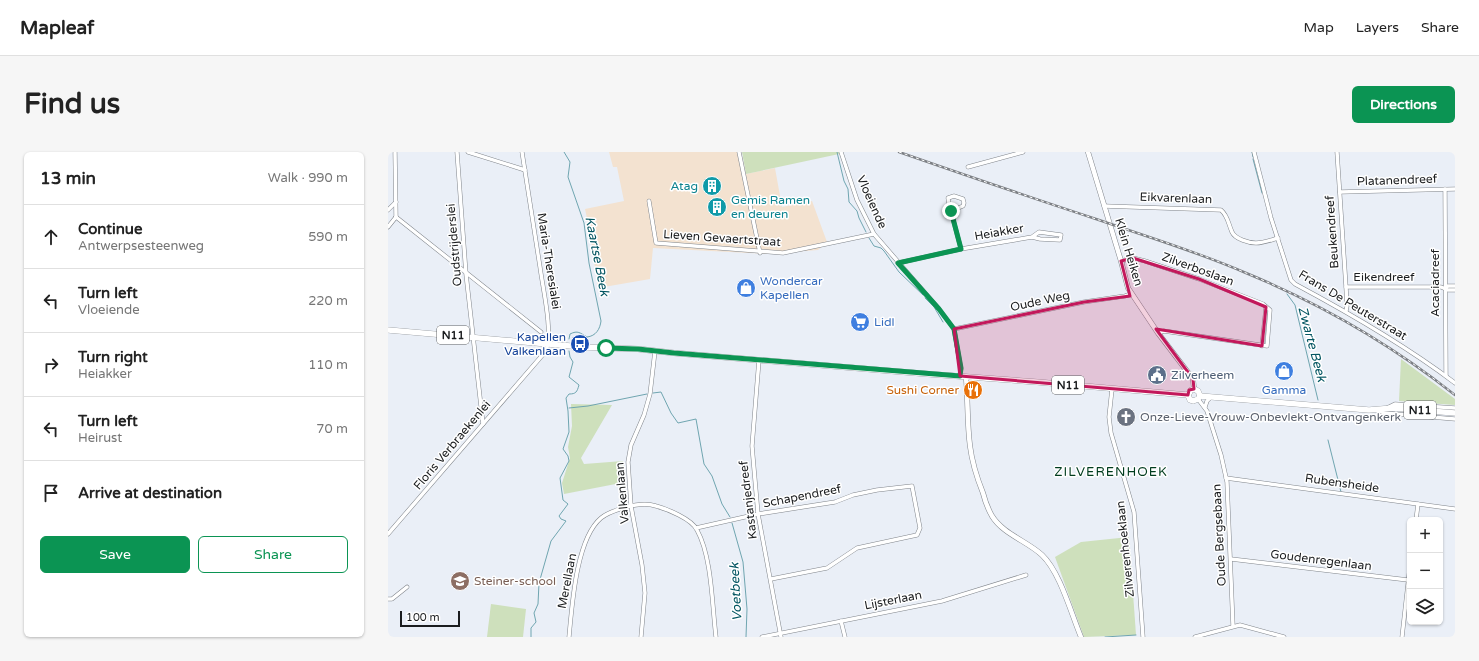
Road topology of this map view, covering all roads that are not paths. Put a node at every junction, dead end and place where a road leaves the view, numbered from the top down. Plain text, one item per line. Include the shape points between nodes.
1 (396, 152) edge
2 (456, 152) edge
3 (468, 152) edge
4 (522, 152) edge
5 (739, 152) edge
6 (841, 152) edge
7 (1023, 152) edge
8 (1088, 152) edge
9 (1254, 152) edge
10 (1336, 152) edge
11 (968, 167) dead end
12 (524, 170) junction
13 (1445, 189) junction
14 (1455, 189) edge
15 (1340, 192) junction
16 (396, 202) junction
17 (649, 202) dead end
18 (1104, 206) junction
19 (388, 210) edge
20 (951, 211) junction
21 (396, 217) junction
22 (388, 227) edge
23 (874, 234) junction
24 (1032, 237) junction
25 (1278, 238) junction
26 (961, 249) junction
27 (760, 252) junction
28 (1121, 261) junction
29 (898, 263) junction
30 (466, 274) junction
31 (1346, 286) junction
32 (1455, 286) edge
33 (1445, 288) junction
34 (1455, 290) edge
35 (1131, 294) junction
36 (1346, 311) junction
37 (954, 329) junction
38 (388, 330) edge
39 (540, 332) dead end
40 (1158, 333) junction
41 (474, 337) junction
42 (548, 343) junction
43 (655, 351) junction
44 (759, 360) junction
45 (1446, 376) junction
46 (963, 377) junction
47 (1455, 383) edge
48 (1112, 389) junction
49 (1194, 389) junction
50 (1188, 395) junction
51 (1211, 397) junction
52 (1199, 398) junction
53 (1206, 407) junction
54 (1455, 408) edge
55 (1386, 409) junction
56 (1376, 410) junction
57 (1455, 413) edge
58 (1455, 419) edge
59 (483, 424) junction
60 (1226, 478) junction
61 (1418, 504) junction
62 (631, 506) junction
63 (1455, 509) edge
64 (758, 514) junction
65 (1416, 517) edge
66 (696, 528) junction
67 (388, 534) edge
68 (1231, 560) junction
69 (1026, 575) dead end
70 (771, 579) junction
71 (1407, 580) edge
72 (407, 587) dead end
73 (1407, 589) edge
74 (388, 599) edge
75 (841, 621) junction
76 (1233, 626) junction
77 (781, 635) edge
78 (569, 637) edge
79 (641, 637) edge
80 (716, 637) edge
81 (762, 637) edge
82 (845, 637) edge
83 (1080, 637) edge
84 (1143, 637) edge
85 (1195, 637) edge
86 (1284, 637) edge
87 (1402, 637) edge

1 - 16 street
2 - 30 street, Oudstrijderslei
3 - 12 street
4 - 12 street, Maria-Theresialei
5 - 27 street
6 - 23 street, Vloeiende via 857,200
7 - 11 street
8 - 18 street, Klein Heiken
9 - 25 street, Frans De Peuterstraat
10 - 15 street, Beukendreef
12 - 42 street, Maria-Theresialei via 549,333
13 - 14 street, Platanendreef
13 - 15 street, Platanendreef
13 - 33 street, Acaciadreef
15 - 31 street, Beukendreef
16 - 19 street
16 - 21 street
17 - 27 street, Lieven Gevaertstraat via 656,243
18 - 25 street, Eikvarenlaan via 1221,210 1226,214 1232,234 1236,237 1257,243
18 - 28 street, Klein Heiken
20 - 20 street via 948,198 954,196 963,199 963,206
20 - 26 street
21 - 22 street
21 - 30 street
23 - 27 street, Lieven Gevaertstraat via 783,253
23 - 29 street, Vloeiende
24 - 24 street, Heiakker via 1060,240 1061,235 1040,232
24 - 26 street, Heiakker
25 - 36 street, Frans De Peuterstraat via 1291,280
26 - 29 street, Heiakker
28 - 35 street, Klein Heiken
28 - 40 street, Zilverboslaan via 1133,258 1145,260 1266,307 1262,346 1164,331
29 - 37 street, Vloeiende
30 - 39 street
30 - 41 street, Oudstrijderslei
31 - 33 street, Eikendreef
31 - 36 street, Beukendreef
32 - 33 street, Eikendreef
33 - 34 street, Eikendreef
33 - 45 street, Acaciadreef
35 - 37 street, Oude Weg
35 - 40 street, Klein Heiken
36 - 45 street, Frans De Peuterstraat
37 - 46 street, Vloeiende
38 - 41 main road, N11
40 - 49 street, Klein Heiken via 1193,379
41 - 42 main road, N11
41 - 59 street, Oudstrijderslei
42 - 43 main road, N11
42 - 59 street, Floris Verbraekenlei via 546,351
43 - 44 main road, N11
43 - 62 street, Valkenlaan via 650,394 631,445 628,462
44 - 46 main road, N11
44 - 64 street, Kastanjedreef via 752,446
45 - 47 street, Frans De Peuterstraat
46 - 48 main road, N11
46 - 83 street via 970,447 985,501 992,516 1001,526 1034,549 1050,566 1057,577
48 - 50 main road, N11
48 - 84 street, Zilverenhoeklaan via 1109,417 1111,433 1134,512
49 - 50 main road
49 - 52 main road via 1198,391
50 - 52 main road, N11 via 1192,401
51 - 52 main road, N11
51 - 53 street
51 - 56 main road, N11
52 - 53 street, Oude Bergsebaan
53 - 60 street, Oude Bergsebaan
54 - 55 street via 1395,404
55 - 56 main road, N11
55 - 57 main road, N11
56 - 58 street via 1384,413
59 - 67 street, Floris Verbraekenlei
60 - 61 street, Rubensheide
60 - 68 street, Oude Bergsebaan
61 - 63 street, Rubensheide
61 - 65 street
62 - 66 street, Merellaan via 653,505 674,512
62 - 78 street, Merellaan via 613,511 600,519 588,535 580,560
62 - 79 street, Valkenlaan via 644,586
64 - 66 street, Schapendreef
64 - 70 street, Kastanjedreef
64 - 70 street, Schapendreef via 835,502 877,490 912,486 920,528 917,535 857,548 827,568
66 - 80 street via 709,567
68 - 71 street, Goudenregenlaan
68 - 76 street, Oude Bergsebaan
69 - 75 street, Lijsterlaan via 942,601
70 - 77 street, Kastanjedreef
72 - 74 street via 392,599
73 - 87 street
75 - 77 street, Lijsterlaan
75 - 82 street
76 - 85 street
76 - 86 street via 1240,625
77 - 81 street, Lijsterlaan

